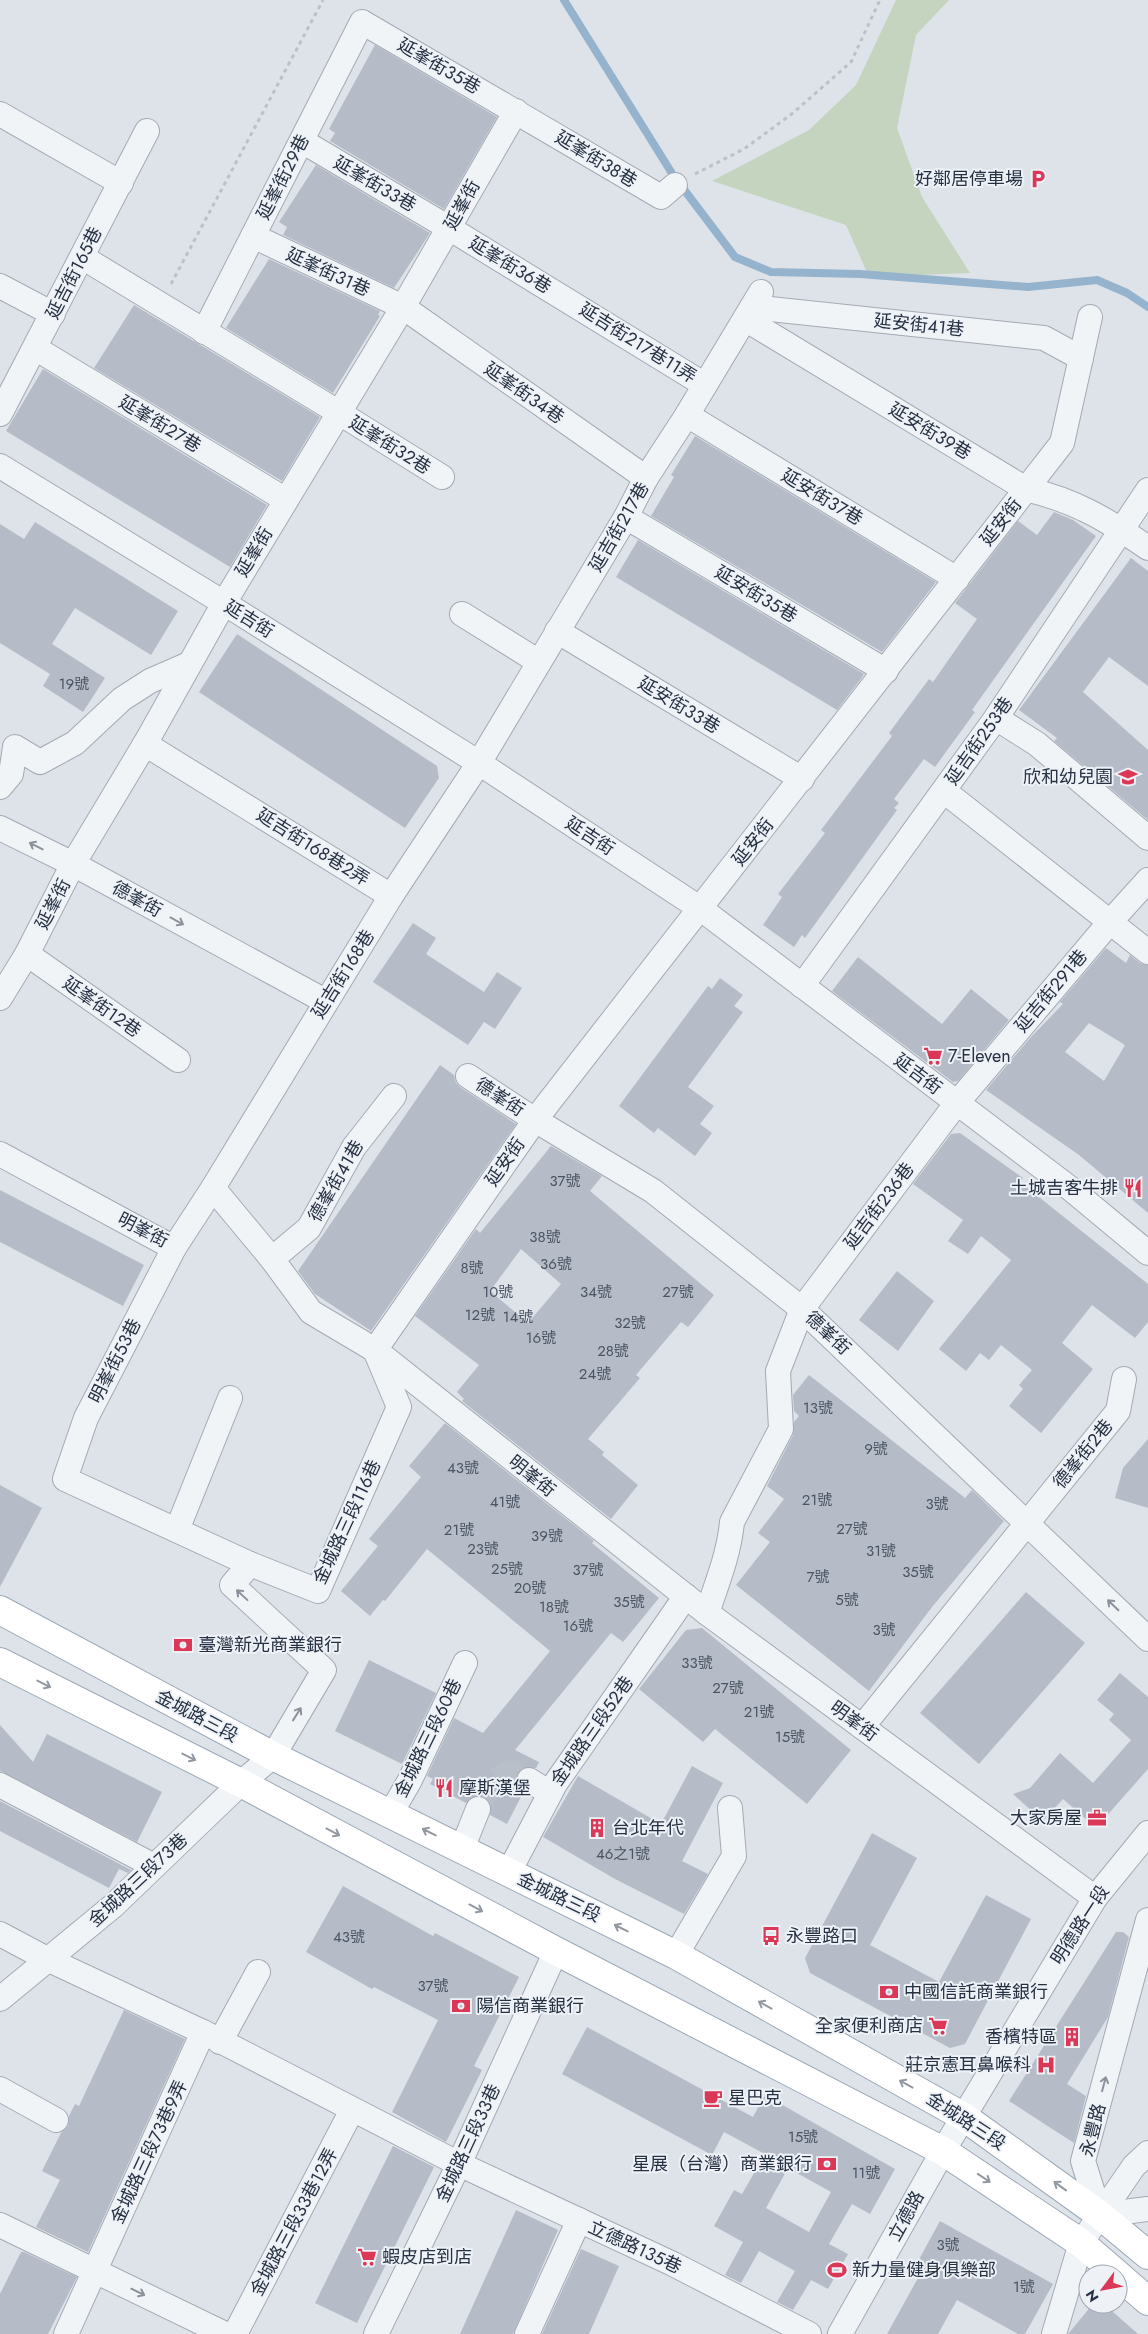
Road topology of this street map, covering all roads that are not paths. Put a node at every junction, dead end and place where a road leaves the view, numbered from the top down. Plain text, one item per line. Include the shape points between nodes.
1 (362, 22) joint
2 (516, 110) junction
3 (0, 114) edge
4 (147, 131) dead end
5 (302, 141) junction
6 (120, 183) junction
7 (675, 185) road end
8 (449, 228) junction
9 (253, 236) junction
10 (82, 257) junction
11 (0, 286) edge
12 (571, 301) joint
13 (753, 306) junction
14 (403, 307) junction
15 (53, 314) junction
16 (1090, 317) dead end
17 (204, 332) junction
18 (35, 348) junction
19 (1081, 358) junction
20 (705, 385) junction
21 (338, 412) junction
22 (0, 414) edge
23 (688, 415) junction
24 (0, 466) edge
25 (442, 477) dead end
26 (646, 478) junction
27 (1026, 490) junction
28 (1148, 490) edge
29 (286, 500) junction
30 (626, 516) junction
31 (1121, 529) junction
32 (1148, 548) edge
33 (957, 579) junction
34 (224, 603) junction
35 (462, 614) dead end
36 (557, 632) junction
37 (539, 662) junction
38 (189, 664) junction
39 (886, 671) junction
40 (996, 718) junction
41 (145, 744) junction
42 (479, 763) junction
43 (802, 779) junction
44 (0, 787) edge
45 (944, 791) junction
46 (0, 828) edge
47 (1148, 838) edge
48 (73, 864) junction
49 (1148, 880) edge
50 (391, 896) junction
51 (701, 909) junction
52 (1110, 922) junction
53 (1148, 952) edge
54 (27, 954) junction
55 (802, 986) junction
56 (0, 998) edge
57 (325, 1001) junction
58 (178, 1060) dead end
59 (468, 1076) dead end
60 (394, 1096) dead end
61 (956, 1104) junction
62 (535, 1120) junction
63 (0, 1154) edge
64 (213, 1188) junction
65 (174, 1248) junction
66 (1148, 1253) edge
67 (272, 1259) junction
68 (802, 1309) junction
69 (375, 1350) junction
70 (1124, 1379) dead end
71 (230, 1398) dead end
72 (1028, 1523) junction
73 (177, 1530) junction
74 (250, 1564) junction
75 (686, 1596) junction
76 (0, 1610) edge
77 (707, 1613) junction
78 (1148, 1639) edge
79 (465, 1663) dead end
80 (4, 1670) edge
81 (862, 1727) junction
82 (273, 1756) junction
83 (529, 1780) tunnel mouth
84 (241, 1783) junction
85 (0, 1785) edge
86 (550, 1793) junction
87 (730, 1808) dead end
88 (478, 1809) tunnel mouth
89 (391, 1813) junction
90 (1148, 1833) edge
91 (462, 1849) junction
92 (154, 1866) junction
93 (509, 1872) junction
94 (1095, 1898) junction
95 (1148, 1920) edge
96 (0, 1934) edge
97 (556, 1951) junction
98 (676, 1955) junction
99 (47, 1959) junction
100 (258, 1972) dead end
101 (0, 1999) edge
102 (212, 2037) junction
103 (0, 2090) edge
104 (352, 2110) junction
105 (964, 2117) junction
106 (56, 2120) dead end
107 (943, 2151) junction
108 (1148, 2153) edge
109 (459, 2164) junction
110 (1148, 2209) edge
111 (1100, 2215) junction
112 (579, 2220) junction
113 (0, 2224) edge
114 (1081, 2243) junction
115 (1148, 2255) edge
116 (1105, 2264) edge
117 (94, 2271) junction
118 (1128, 2284) edge
119 (1148, 2301) edge
120 (66, 2334) edge
121 (225, 2334) edge
122 (235, 2334) edge
123 (376, 2334) edge
124 (527, 2334) edge
125 (809, 2334) edge
126 (840, 2334) edge
127 (1054, 2334) edge

1 - 2 street, 延峯街35巷
1 - 5 street, 延峯街29巷
2 - 7 street, 延峯街38巷 via 661,197
2 - 8 street, 延峯街
3 - 6 street
4 - 6 street, 延吉街165巷
5 - 8 street, 延峯街33巷
5 - 9 street, 延峯街29巷
6 - 10 street, 延吉街165巷
8 - 12 street, 延峯街36巷
8 - 14 street, 延峯街
9 - 14 street, 延峯街31巷
9 - 17 street, 延峯街29巷
10 - 15 street, 延吉街165巷
10 - 17 street
11 - 15 street
12 - 20 street, 延吉街217巷11弄
13 - 19 street, 延安街41巷 via 1044,338
13 - 20 street, 延吉街217巷
13 - 27 street, 延安街39巷
14 - 21 street, 延峯街
14 - 26 street, 延峯街34巷
15 - 18 street, 延吉街165巷
16 - 19 street, 延安街
17 - 21 street
18 - 22 street, 延吉街165巷
18 - 29 street, 延峯街27巷
19 - 27 street, 延安街 via 1062,443
20 - 23 street, 延吉街217巷
21 - 25 street, 延峯街32巷
21 - 29 street, 延峯街
23 - 26 street, 延吉街217巷
23 - 33 street, 延安街37巷
24 - 34 street, 延吉街
26 - 30 street, 延吉街217巷
27 - 31 street, 延安街39巷 via 1055,496 1094,512
27 - 33 street, 延安街
28 - 31 street, 延吉街253巷
29 - 34 street, 延峯街
30 - 36 street, 延吉街217巷
30 - 39 street, 延安街35巷
31 - 32 street, 延安街39巷
31 - 40 street, 延吉街253巷
33 - 39 street, 延安街
34 - 38 street, 延峯街
34 - 42 street, 延吉街
35 - 37 street
36 - 37 street, 延吉街217巷
36 - 43 street, 延安街33巷
37 - 42 street, 延吉街217巷
38 - 41 street, 延峯街
38 - 44 street via 150,681 122,699 75,743 40,762 15,747 11,774
39 - 43 street, 延安街
40 - 45 street, 延吉街253巷
40 - 47 street via 1037,744
41 - 48 street, 延峯街
41 - 50 street, 延吉街168巷2弄
42 - 50 street, 延吉街168巷
42 - 51 street, 延吉街
43 - 51 street, 延安街
45 - 52 street
45 - 55 street, 延吉街253巷
48 -> 46 street, 德峯街
48 - 54 street, 延峯街
48 -> 57 street, 德峯街
49 - 52 street, 延吉街291巷
50 - 57 street, 延吉街168巷
51 - 55 street, 延吉街
51 - 62 street, 延安街
52 - 53 street
52 - 61 street, 延吉街291巷
54 - 56 street, 延峯街
54 - 58 street, 延峯街12巷
55 - 61 street, 延吉街
57 - 64 street, 延吉街168巷
59 - 62 street, 德峯街
60 - 67 street, 德峯街41巷 via 354,1146 309,1228
61 - 66 street, 延吉街 via 1071,1190
61 - 68 street, 延吉街236巷
62 - 68 street, 德峯街 via 653,1191
62 - 69 street, 延安街
63 - 65 street, 明峯街
64 - 65 street, 明峯街
64 - 67 street, 明峯街
65 - 73 street, 明峯街53巷 via 86,1418 65,1478
67 - 69 street, 明峯街 via 311,1312
68 - 72 street, 德峯街
68 - 77 street, 延吉街236巷 via 778,1371 781,1429 732,1522 720,1576
69 - 74 street, 金城路三段116巷 via 399,1407 318,1591
69 - 75 street, 明峯街
70 - 72 street, 德峯街2巷 via 1118,1410
71 - 73 street
78 -> 72 street, 德峯街
72 - 81 street, 德峯街2巷
73 - 74 street
82 -> 74 street via 324,1670 232,1585
75 - 77 street, 明峯街
75 - 86 street, 金城路三段52巷
76 - 82 main road, 金城路三段
77 - 81 street, 明峯街
79 - 89 street, 金城路三段60巷
80 -> 84 main road
81 - 94 street, 明峯街
82 - 84 street, 金城路三段73巷
82 - 89 main road, 金城路三段
83 - 86 street
84 - 92 street, 金城路三段73巷
84 -> 97 main road
85 - 92 street
86 - 93 street, 金城路三段52巷
87 - 98 street via 734,1856
88 - 91 street
91 -> 89 main road, 金城路三段
90 - 94 street, 明德路一段
91 - 93 main road, 金城路三段
92 - 99 street, 金城路三段73巷 via 113,1906
98 -> 93 main road, 金城路三段
94 - 105 street, 明德路一段
111 -> 95 street, 永豐路 via 1083,2161
96 - 99 street, 立德路135巷
97 - 107 main road
97 - 109 street, 金城路三段33巷
105 -> 98 main road, 金城路三段
99 - 101 street, 金城路三段73巷
99 - 102 street, 立德路135巷
100 - 102 street, 金城路三段73巷9弄
102 - 104 street, 立德路135巷
102 - 117 street, 金城路三段73巷9弄
103 - 106 street
104 - 109 street, 立德路135巷
104 - 122 street, 金城路三段33巷12弄
105 - 107 street, 明德路一段
111 -> 105 main road, 金城路三段
107 -> 114 main road
107 - 126 street, 立德路
108 - 111 street via 1134,2166
109 - 112 street, 立德路135巷
109 - 123 street, 金城路三段33巷
110 - 111 street
111 - 114 street
111 - 115 main road, 金城路三段
112 - 124 street
112 - 125 street, 立德路135巷
113 - 117 street
114 - 116 main road
114 - 127 street
117 - 120 street, 金城路三段73巷9弄
117 -> 121 street
118 - 119 main road

